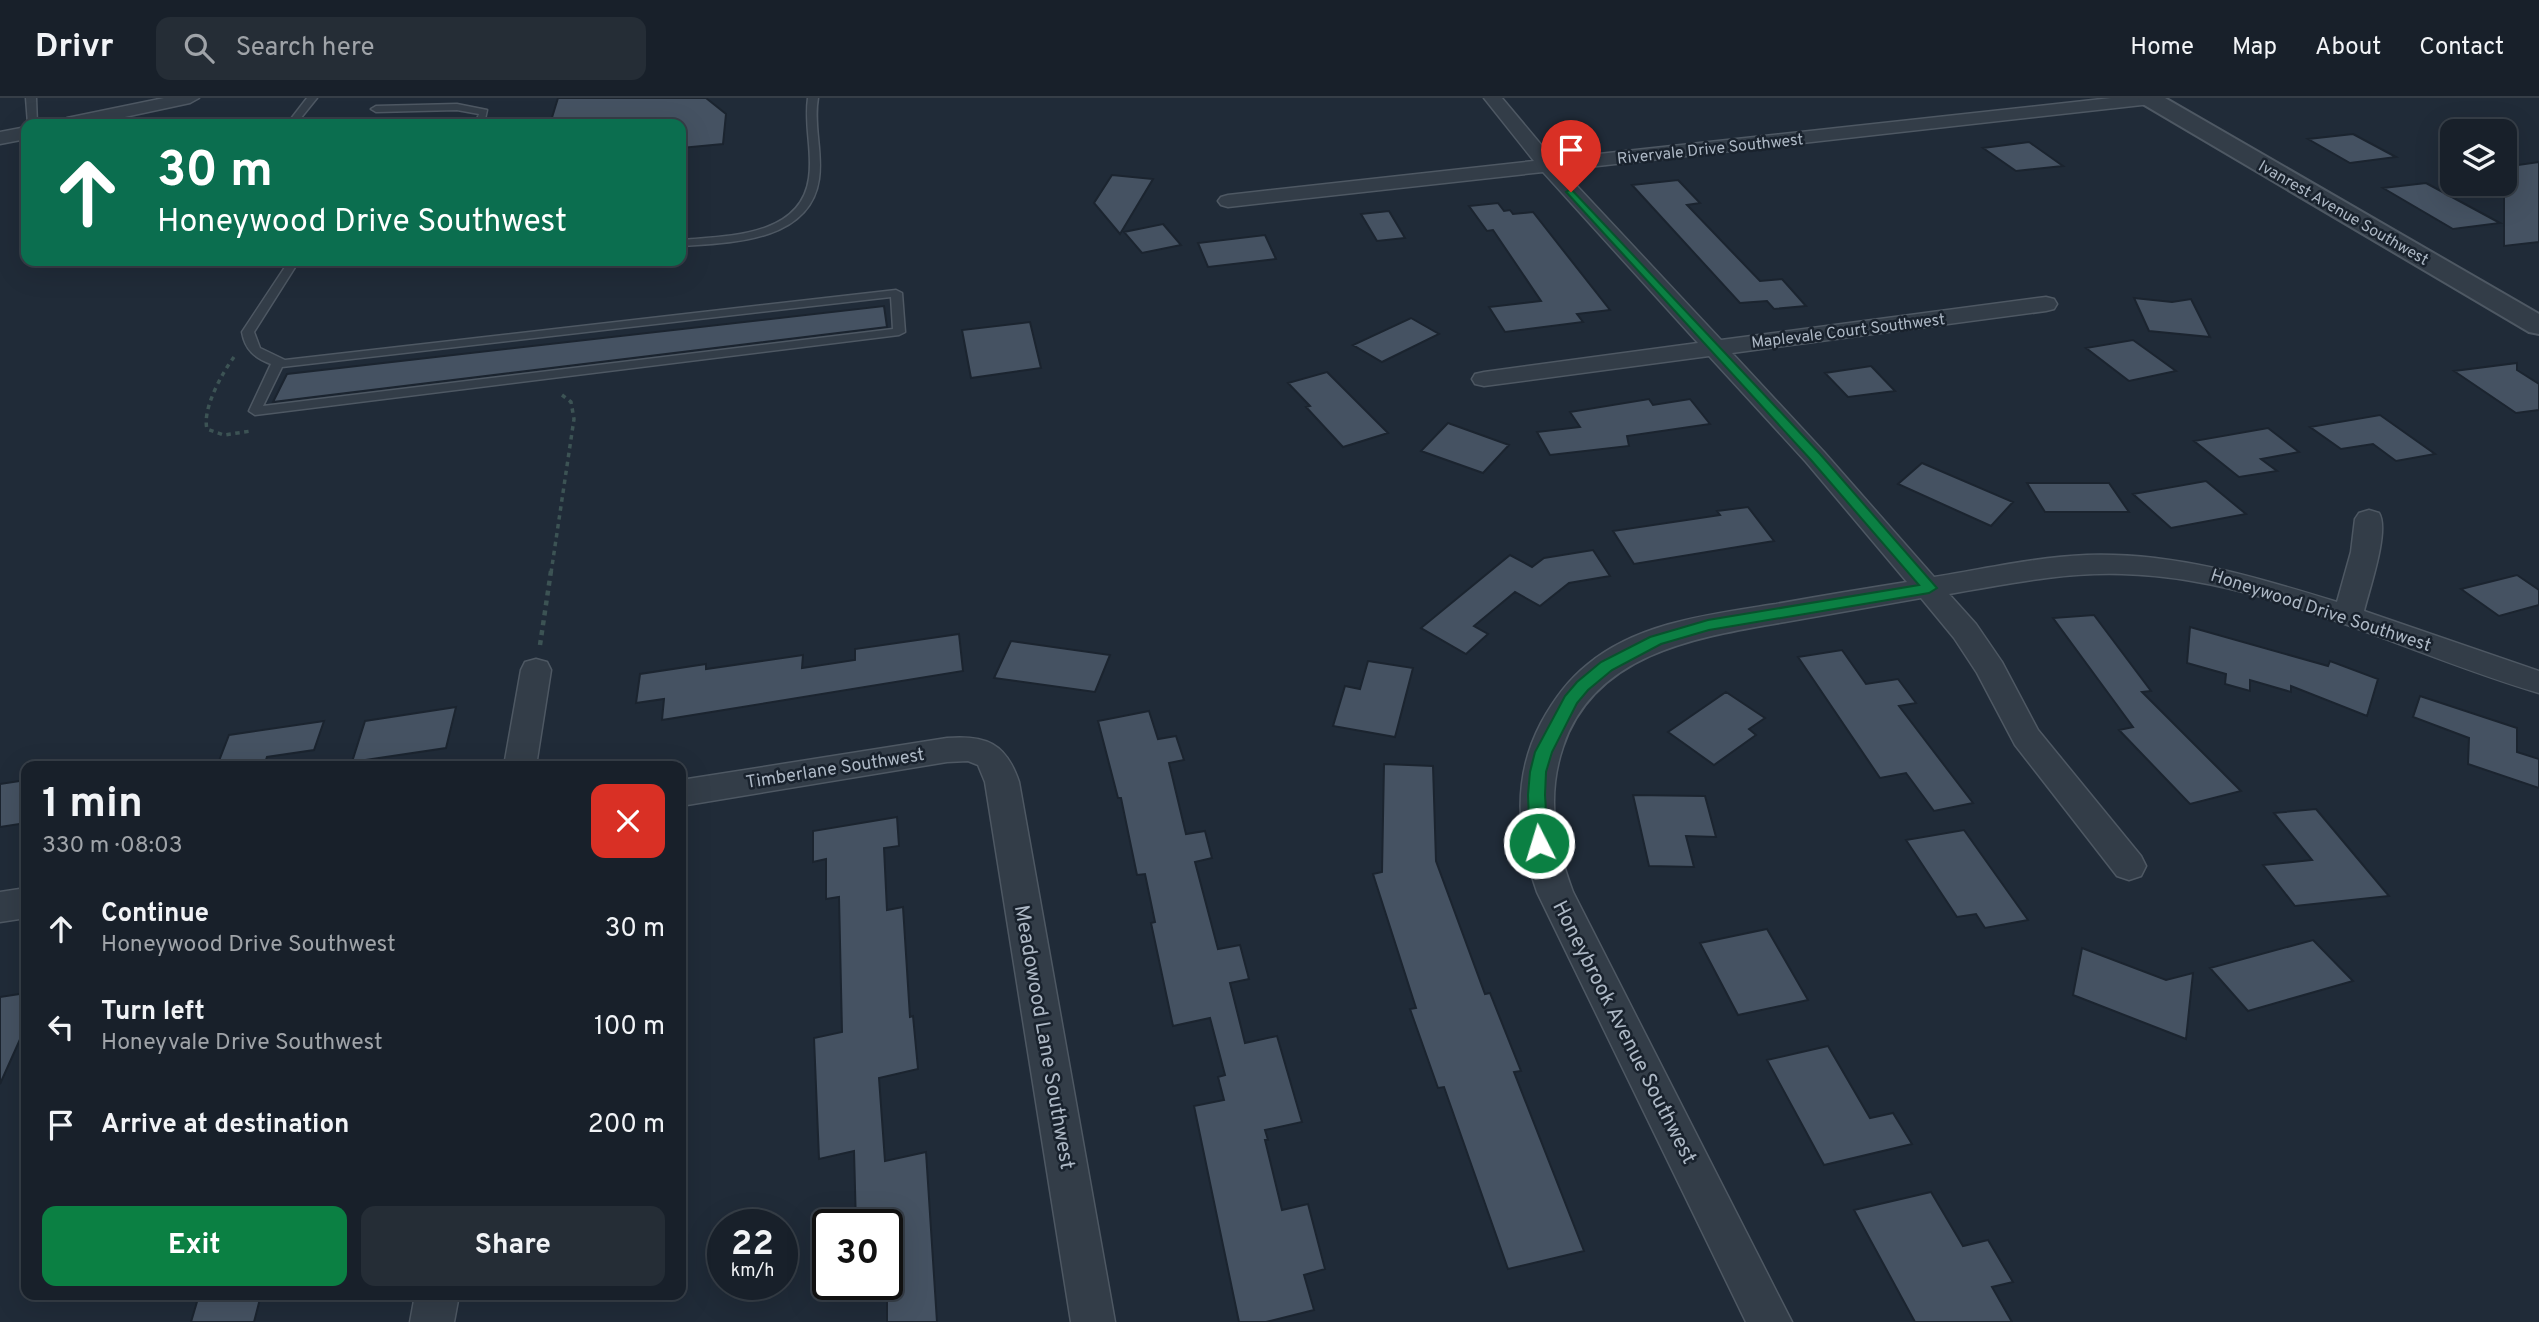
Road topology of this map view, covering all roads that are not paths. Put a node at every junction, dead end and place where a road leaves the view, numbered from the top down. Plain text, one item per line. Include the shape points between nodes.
1 (31, 98) edge
2 (190, 98) edge
3 (312, 98) edge
4 (379, 98) edge
5 (813, 98) edge
6 (1493, 98) edge
7 (2150, 98) edge
8 (376, 109) junction
9 (33, 119) edge
10 (91, 119) edge
11 (295, 119) edge
12 (372, 119) edge
13 (482, 119) edge
14 (21, 134) edge
15 (0, 138) edge
16 (1548, 166) junction
17 (1228, 201) dead end
18 (686, 243) edge
19 (291, 266) edge
20 (2046, 304) dead end
21 (2539, 326) edge
22 (1714, 348) junction
23 (278, 362) junction
24 (1483, 379) dead end
25 (2370, 519) dead end
26 (1929, 588) junction
27 (2348, 616) junction
28 (536, 670) road end
29 (2539, 682) edge
30 (1553, 729) joint
31 (989, 755) joint
32 (521, 761) edge
33 (686, 792) edge
34 (2129, 866) dead end
35 (21, 904) edge
36 (0, 907) edge
37 (436, 1300) edge
38 (432, 1322) edge
39 (1093, 1322) edge
40 (1770, 1322) edge

1 - 9 lane
2 - 10 street
3 - 11 lane
4 - 8 lane
5 - 18 lane via 814,179 802,211 762,233
6 - 16 street
7 - 16 street, Rivervale Drive Southwest
7 - 21 street, Ivanrest Avenue Southwest
8 - 12 lane
8 - 13 lane via 457,107 484,112
14 - 15 street
16 - 17 street, Rivervale Drive Southwest
16 - 22 street
19 - 23 lane via 248,332 251,346 263,358
20 - 22 street, Maplevale Court Southwest
22 - 24 street, Maplevale Court Southwest
22 - 26 street
23 - 23 lane via 255,411 899,332 896,293
25 - 27 street
26 - 27 street, Honeywood Drive Southwest via 2050,567 2131,564 2236,580
26 - 30 street, Honeywood Drive Southwest via 1708,625 1656,640 1596,674 1571,700
26 - 34 street via 1979,649 2033,747
27 - 29 street, Honeywood Drive Southwest
28 - 32 street
30 - 40 street, Honeybrook Avenue Southwest via 1538,772 1536,795 1539,843 1547,870
31 - 33 street, Timberlane Southwest via 979,750 947,750
31 - 39 street, Meadowood Lane Southwest via 1002,782
35 - 36 street
37 - 38 street

